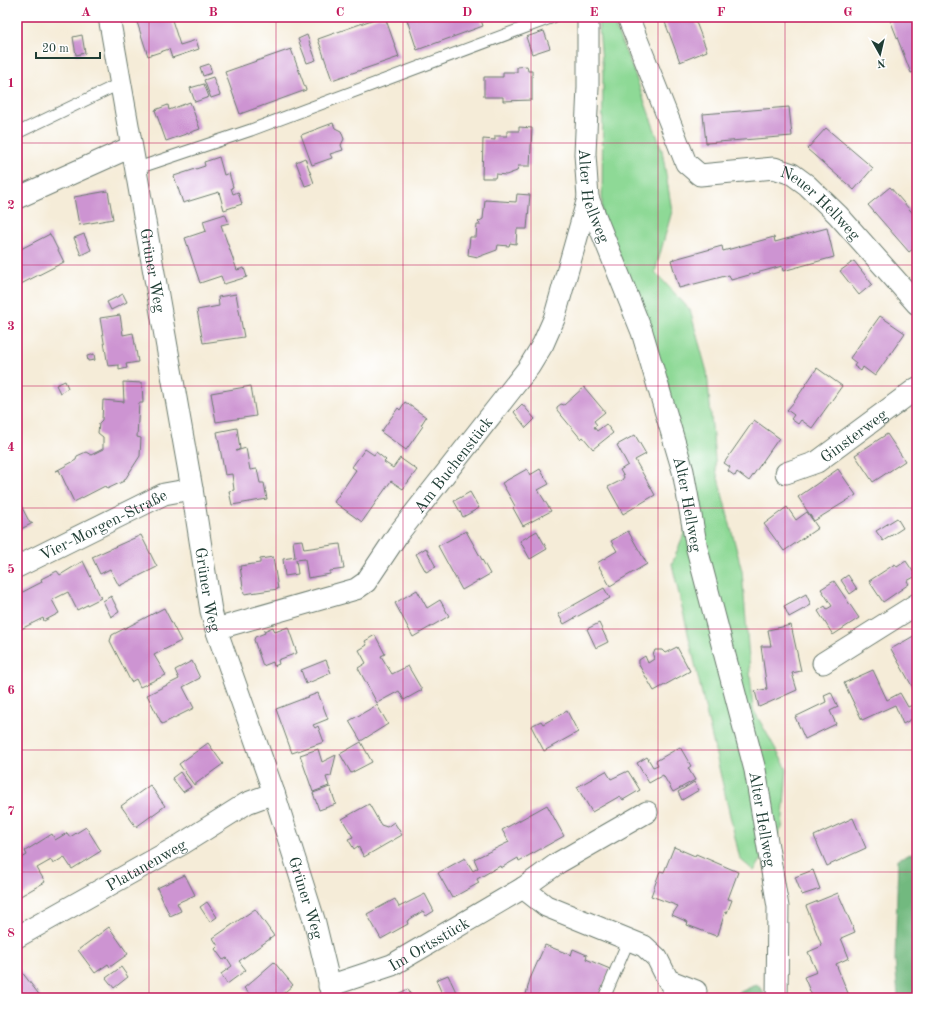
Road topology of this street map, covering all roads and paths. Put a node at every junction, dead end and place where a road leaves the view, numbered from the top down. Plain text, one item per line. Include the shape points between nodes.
1 (109, 17) edge
2 (553, 17) edge
3 (588, 17) edge
4 (628, 17) edge
5 (121, 83) junction
6 (17, 133) edge
7 (131, 147) junction
8 (135, 169) junction
9 (17, 198) edge
10 (588, 198) junction
11 (917, 304) edge
12 (917, 388) edge
13 (786, 473) dead end
14 (192, 489) junction
15 (17, 567) edge
16 (917, 604) edge
17 (216, 629) junction
18 (823, 663) dead end
19 (274, 793) junction
20 (647, 812) dead end
21 (523, 888) junction
22 (17, 937) edge
23 (629, 939) junction
24 (668, 989) edge
25 (696, 991) dead end
26 (331, 992) edge
27 (604, 998) edge
28 (777, 998) edge

1 - 5 street, Grüner Weg
2 - 8 lane via 251,130
3 - 10 street, Alter Hellweg via 585,154
4 - 11 street, Neuer Hellweg via 686,163 700,176 774,168 792,174 838,215
5 - 6 lane
5 - 7 street, Grüner Weg
7 - 8 street, Grüner Weg
7 - 9 street
8 - 14 street, Grüner Weg
10 - 17 street, Am Buchenstück via 554,319 543,344 529,367 398,534 366,582 356,589
10 - 28 street, Alter Hellweg via 642,332 681,464 697,549 755,770 778,907
12 - 13 street, Ginsterweg via 817,462
14 - 15 street, Vier-Morgen-Straße via 164,494
14 - 17 street, Grüner Weg
16 - 18 street
17 - 19 street, Grüner Weg
19 - 22 street, Platanenweg via 247,803 182,844
19 - 26 street, Grüner Weg via 315,923
20 - 21 street, Im Ortsstück via 558,863
21 - 23 street via 546,906
21 - 26 street, Im Ortsstück via 392,965
23 - 24 street via 644,946 657,958
23 - 27 lane
24 - 25 street

